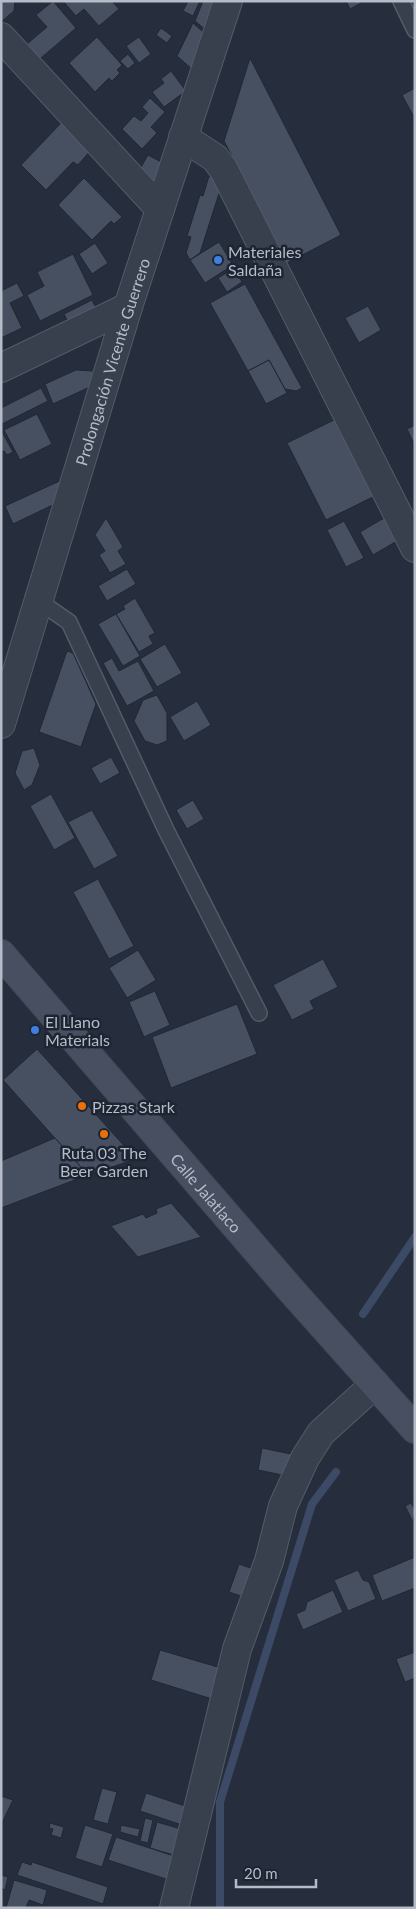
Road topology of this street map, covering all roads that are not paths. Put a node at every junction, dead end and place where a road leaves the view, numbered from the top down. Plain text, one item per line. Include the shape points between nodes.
1 (228, 1) edge
2 (401, 1) edge
3 (415, 30) edge
4 (1, 37) edge
5 (183, 137) junction
6 (160, 208) junction
7 (128, 307) junction
8 (1, 368) edge
9 (415, 548) edge
10 (40, 602) junction
11 (1, 724) edge
12 (1, 954) edge
13 (258, 1013) dead end
14 (375, 1384) junction
15 (415, 1429) edge
16 (174, 1908) edge

1 - 5 street, Prolongación Vicente Guerrero
2 - 3 lane
4 - 6 street
5 - 6 street, Prolongación Vicente Guerrero
5 - 9 street via 215,158 224,170
6 - 7 street, Prolongación Vicente Guerrero
7 - 8 street
7 - 10 street, Prolongación Vicente Guerrero
10 - 11 street, Prolongación Vicente Guerrero
10 - 13 lane via 69,622 166,830
12 - 14 main road, Calle Jalatlaco
14 - 15 main road, Calle Jalatlaco
14 - 16 street via 321,1433 305,1458 283,1506 269,1561 236,1649

